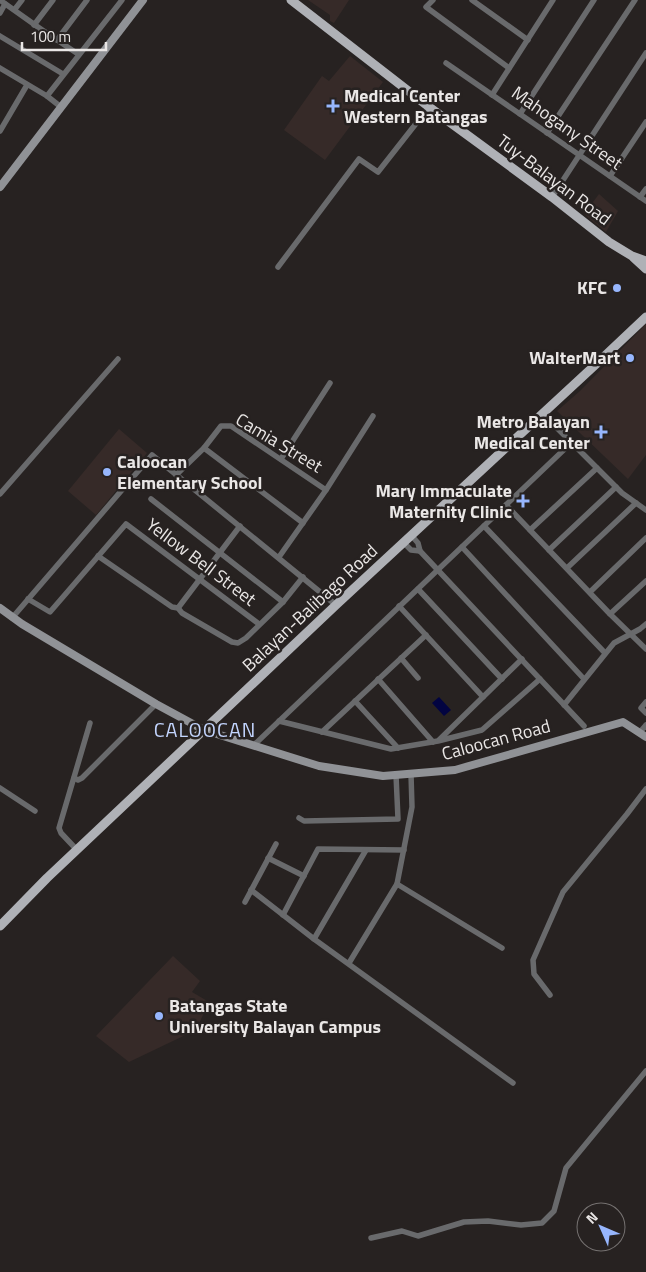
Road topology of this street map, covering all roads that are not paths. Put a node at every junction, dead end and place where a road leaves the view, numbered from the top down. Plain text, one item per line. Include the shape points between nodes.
1 (22, 0) edge
2 (53, 0) edge
3 (87, 0) edge
4 (122, 0) edge
5 (142, 0) edge
6 (291, 0) edge
7 (433, 0) edge
8 (472, 0) edge
9 (553, 0) edge
10 (594, 0) edge
11 (635, 0) edge
12 (3, 2) edge
13 (15, 9) junction
14 (0, 13) edge
15 (34, 26) junction
16 (0, 36) edge
17 (57, 40) junction
18 (528, 40) junction
19 (646, 53) edge
20 (78, 54) junction
21 (446, 63) dead end
22 (510, 68) junction
23 (2, 69) edge
24 (63, 74) junction
25 (0, 78) edge
26 (27, 85) junction
27 (492, 95) junction
28 (47, 96) junction
29 (61, 107) junction
30 (429, 107) junction
31 (520, 114) junction
32 (646, 122) edge
33 (0, 132) edge
34 (547, 133) junction
35 (580, 156) junction
36 (610, 176) junction
37 (0, 187) edge
38 (646, 188) edge
39 (552, 197) junction
40 (643, 199) edge
41 (632, 256) junction
42 (646, 261) edge
43 (278, 267) dead end
44 (646, 269) edge
45 (646, 317) edge
46 (118, 359) dead end
47 (330, 383) dead end
48 (543, 414) junction
49 (373, 416) dead end
50 (572, 442) junction
51 (204, 448) junction
52 (281, 459) junction
53 (597, 468) junction
54 (176, 475) junction
55 (616, 487) junction
56 (326, 490) junction
57 (0, 494) edge
58 (151, 499) dead end
59 (636, 503) junction
60 (506, 505) junction
61 (646, 510) edge
62 (302, 523) junction
63 (240, 526) junction
64 (484, 526) junction
65 (530, 530) junction
66 (411, 535) junction
67 (646, 538) edge
68 (403, 542) junction
69 (462, 547) junction
70 (549, 550) junction
71 (420, 552) junction
72 (220, 553) junction
73 (98, 556) junction
74 (279, 557) junction
75 (567, 568) junction
76 (438, 570) junction
77 (303, 577) junction
78 (199, 579) junction
79 (646, 581) edge
80 (418, 589) junction
81 (590, 592) junction
82 (28, 599) junction
83 (283, 602) junction
84 (336, 605) junction
85 (399, 606) junction
86 (178, 608) junction
87 (0, 609) edge
88 (610, 614) junction
89 (12, 618) junction
90 (259, 624) junction
91 (646, 624) edge
92 (630, 634) junction
93 (426, 635) junction
94 (646, 649) edge
95 (605, 653) junction
96 (401, 658) junction
97 (522, 659) junction
98 (418, 678) dead end
99 (378, 679) junction
100 (502, 679) junction
101 (540, 679) junction
102 (584, 679) junction
103 (483, 697) junction
104 (355, 701) junction
105 (646, 702) edge
106 (156, 704) junction
107 (564, 705) junction
108 (646, 713) edge
109 (279, 721) junction
110 (90, 723) dead end
111 (646, 725) edge
112 (584, 726) dead end
113 (204, 730) junction
114 (322, 732) junction
115 (643, 735) edge
116 (436, 741) junction
117 (254, 744) dead end
118 (398, 748) junction
119 (411, 774) junction
120 (396, 775) junction
121 (74, 778) junction
122 (0, 788) edge
123 (646, 788) edge
124 (35, 811) dead end
125 (298, 818) dead end
126 (276, 844) dead end
127 (77, 850) junction
128 (366, 850) junction
129 (404, 850) junction
130 (268, 858) junction
131 (304, 876) junction
132 (397, 884) junction
133 (251, 890) junction
134 (245, 902) dead end
135 (283, 915) junction
136 (0, 926) edge
137 (314, 939) junction
138 (502, 948) dead end
139 (350, 963) junction
140 (550, 995) dead end
141 (646, 1071) edge
142 (513, 1084) dead end
143 (371, 1238) dead end

1 - 13 street
2 - 15 street
3 - 17 street
4 - 20 street
5 - 29 street
6 - 30 main road, Tuy-Balayan Road
7 - 22 street via 426,7
8 - 18 street
9 - 18 street
10 - 31 street
11 - 34 street
12 - 13 street
12 - 14 street
13 - 15 street
15 - 17 street
16 - 24 street
17 - 20 street
18 - 22 street
19 - 35 street
20 - 24 street
21 - 27 street, Mahogany Street
22 - 27 street
23 - 25 street
23 - 26 street
24 - 28 street
26 - 28 street
26 - 33 street
27 - 31 street, Mahogany Street
28 - 29 street
29 - 37 street
30 - 39 main road, Tuy-Balayan Road
30 - 43 street via 378,172 360,159
31 - 34 street, Mahogany Street
32 - 36 street
34 - 35 street, Mahogany Street
35 - 36 street, Mahogany Street
35 - 39 street
36 - 40 street, Mahogany Street
38 - 40 street
39 - 41 main road, Tuy-Balayan Road
41 - 42 main road, Tuy-Balayan Road
41 - 44 main road, Tuy-Balayan Road
45 - 48 main road, Balayan-Balibago Road
46 - 57 street
47 - 52 street
48 - 50 street
48 - 66 main road, Balayan-Balibago Road
49 - 56 street
50 - 53 street
50 - 60 street
51 - 52 street, Camia Street via 221,426 231,426
51 - 54 street, Camia Street
51 - 62 street
52 - 56 street, Camia Street
53 - 55 street
53 - 65 street
54 - 63 street
54 - 82 street via 152,455
55 - 59 street
55 - 70 street
56 - 62 street
58 - 72 street
59 - 61 street
59 - 75 street
60 - 64 street
60 - 65 street
62 - 74 street
63 - 72 street
63 - 74 street
64 - 69 street
64 - 95 street
65 - 70 street
66 - 68 main road, Balayan-Balibago Road
66 - 71 street
67 - 81 street
68 - 71 street via 411,550
68 - 84 main road, Balayan-Balibago Road
69 - 76 street
69 - 102 street
70 - 75 street
71 - 76 street
72 - 78 street
72 - 83 street
73 - 78 street, Yellow Bell Street via 126,524
73 - 82 street via 50,612
73 - 86 street
74 - 77 street
75 - 81 street
76 - 80 street
76 - 97 street
77 - 83 street
77 - 84 street
78 - 86 street
78 - 90 street, Yellow Bell Street
79 - 88 street
80 - 85 street
80 - 100 street
81 - 88 street
82 - 89 street
83 - 90 street
84 - 113 main road, Balayan-Balibago Road
85 - 93 street
85 - 109 street
86 - 90 street via 232,642 238,643 246,638
87 - 89 street, Caloocan Road
88 - 92 street
89 - 106 street, Caloocan Road
91 - 92 street
92 - 94 street
92 - 95 street via 614,643
93 - 96 street
93 - 103 street
95 - 102 street
96 - 98 street
96 - 99 street
97 - 100 street
97 - 101 street
99 - 104 street
99 - 116 street
100 - 103 street
101 - 107 street
101 - 116 street via 482,730
102 - 107 street
103 - 116 street
104 - 114 street
104 - 118 street
105 - 108 street via 641,708
106 - 113 street, Caloocan Road
106 - 121 street via 82,778
107 - 112 street
109 - 114 street
109 - 117 street
110 - 121 street
111 - 115 street
113 - 120 street, Caloocan Road via 319,766 383,776
113 - 127 main road, Balayan-Balibago Road
114 - 118 street
115 - 119 street, Caloocan Road via 623,722 454,770
116 - 118 street
119 - 120 street, Caloocan Road
119 - 129 street via 412,807
120 - 125 street via 398,819 304,821
121 - 127 street via 59,828
122 - 124 street
123 - 140 street via 563,892 534,960 534,974
126 - 130 street
127 - 136 main road, Balayan-Balibago Road
128 - 129 street
128 - 131 street via 318,848
128 - 137 street
129 - 132 street
130 - 131 street
130 - 133 street
131 - 135 street
132 - 138 street
132 - 139 street
133 - 134 street
133 - 135 street
135 - 137 street
137 - 139 street
139 - 142 street
141 - 143 street via 566,1168 554,1210 542,1223 521,1226 488,1221 464,1222 418,1236 402,1231

